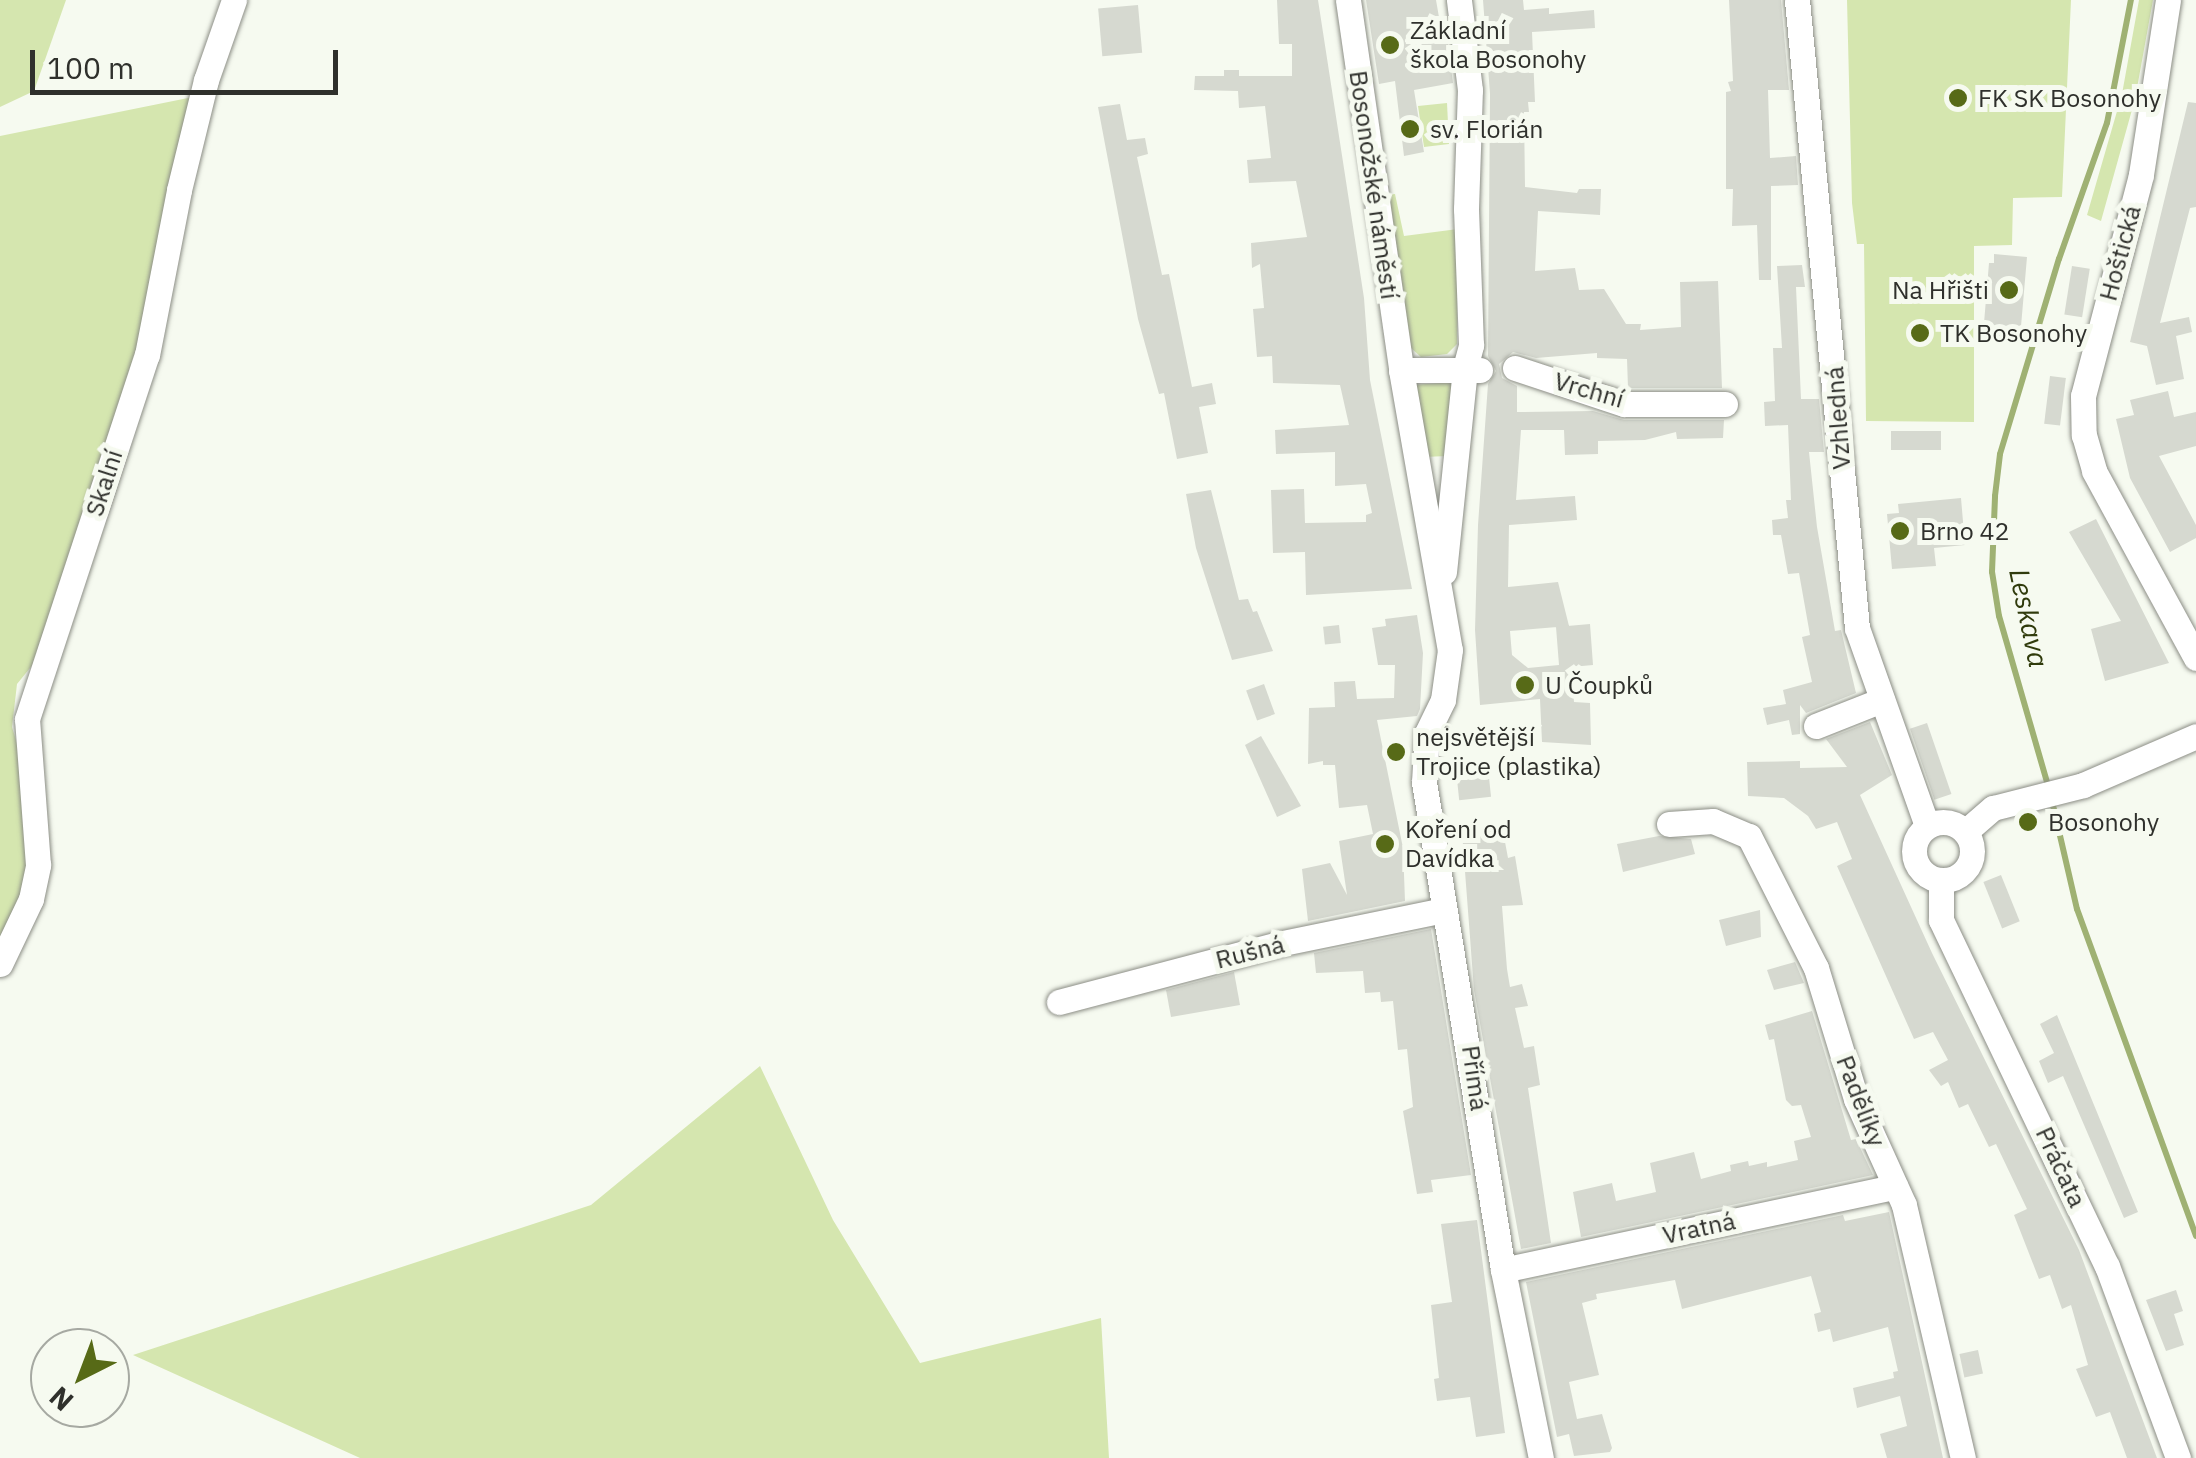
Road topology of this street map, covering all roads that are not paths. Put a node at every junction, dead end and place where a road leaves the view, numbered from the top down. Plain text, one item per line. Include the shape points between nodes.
1 (234, 0) edge
2 (1348, 0) edge
3 (1459, 0) edge
4 (1798, 0) edge
5 (2168, 0) edge
6 (1472, 368) junction
7 (1515, 368) dead end
8 (1401, 370) junction
9 (1725, 404) dead end
10 (1441, 590) junction
11 (2196, 658) edge
12 (1443, 700) joint
13 (1882, 700) junction
14 (1816, 726) dead end
15 (2196, 736) edge
16 (1669, 824) dead end
17 (1927, 826) junction
18 (1966, 832) junction
19 (1940, 880) junction
20 (1443, 910) junction
21 (0, 964) edge
22 (1059, 1002) dead end
23 (1896, 1187) junction
24 (1503, 1270) junction
25 (1541, 1458) edge
26 (1963, 1458) edge
27 (2178, 1458) edge

1 - 21 street, Skalní via 178,190 147,355 27,719 38,864 31,899
2 - 8 street, Bosonožské náměstí
3 - 6 street, Bosonožské náměstí via 1470,90
4 - 13 street, Vzhledná via 1857,628
5 - 11 street, Hoštická via 2141,175 2090,357 2084,416 2094,471
6 - 8 street
6 - 10 street, Bosonožské náměstí
7 - 9 street, Vrchní via 1624,404
8 - 10 street, Bosonožské náměstí
10 - 12 street, Bosonožské náměstí via 1450,650
12 - 20 street, Přímá via 1427,733 1424,782
13 - 14 street
13 - 17 street, Vzhledná
15 - 18 street via 1993,808
16 - 23 street, Padělíky via 1712,821 1749,836 1816,968 1856,1099
17 - 18 street via 1947,821
17 - 19 street via 1916,838 1914,859
18 - 19 street via 1972,848 1968,866
19 - 27 street, Práčata via 1942,920 2107,1266
20 - 22 street, Rušná via 1278,944
20 - 24 street, Přímá
23 - 24 street, Vratná
23 - 26 street, Padělíky
24 - 25 street, Přímá

